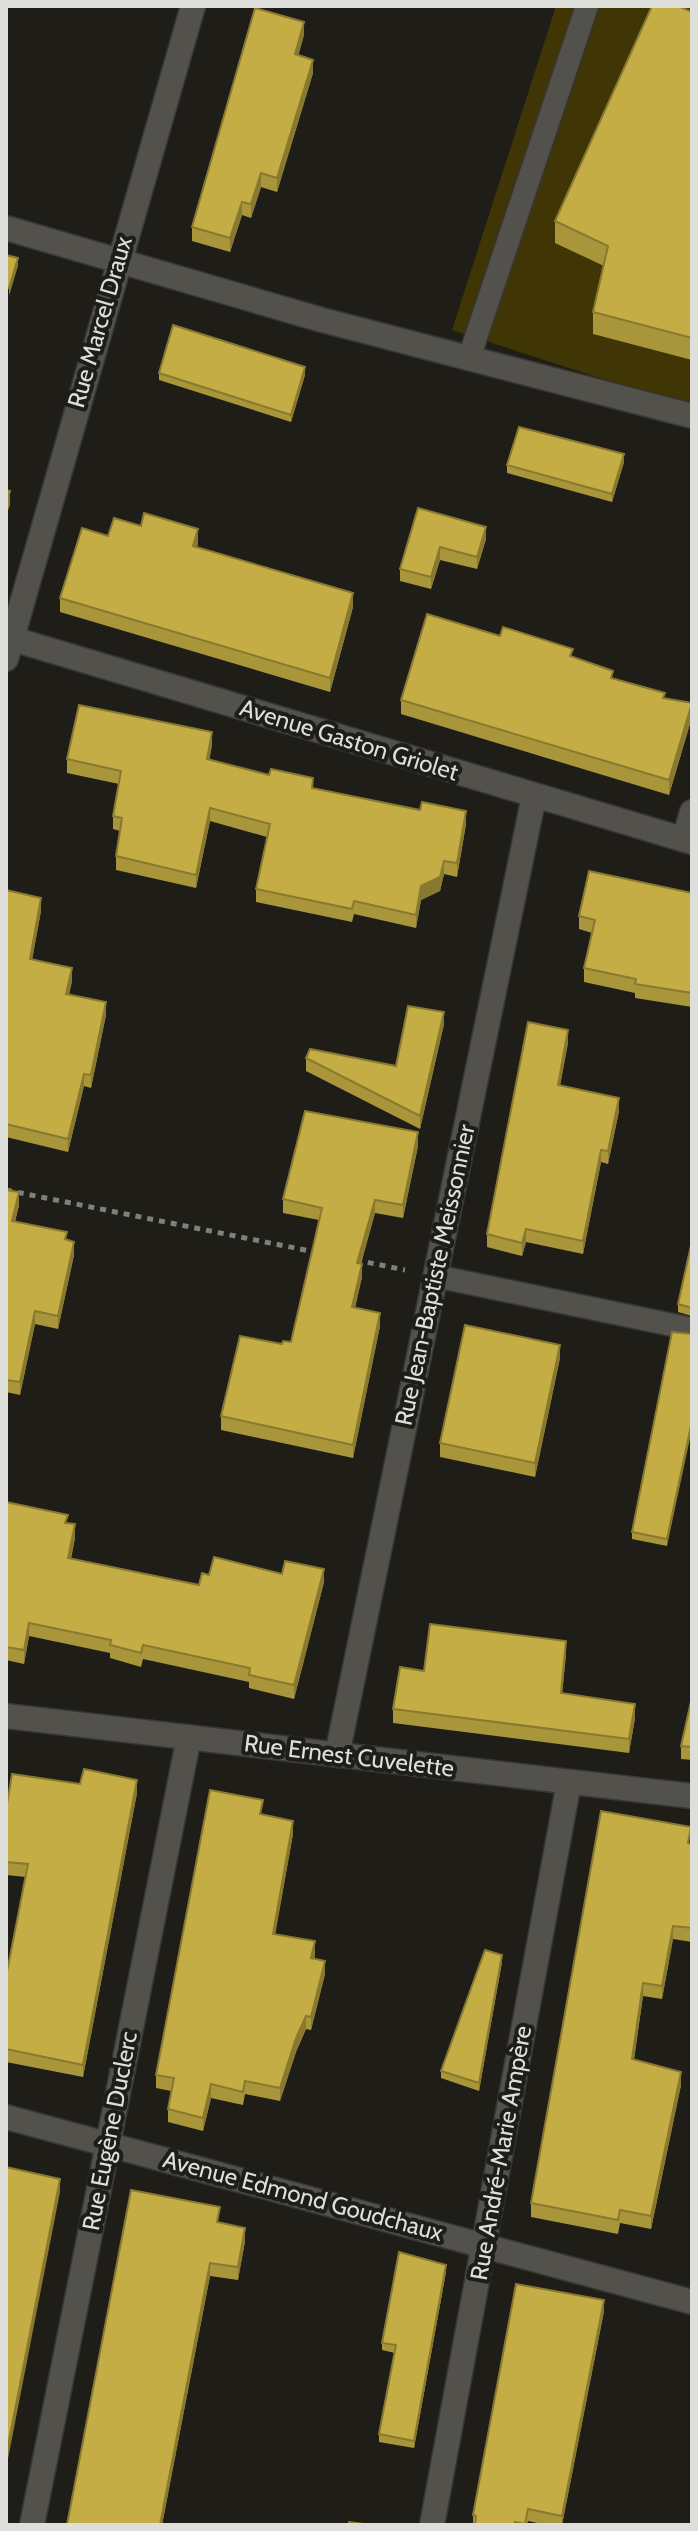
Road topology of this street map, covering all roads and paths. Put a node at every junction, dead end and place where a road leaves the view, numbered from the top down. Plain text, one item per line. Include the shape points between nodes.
1 (193, 6) edge
2 (587, 6) edge
3 (6, 228) edge
4 (118, 261) junction
5 (469, 358) junction
6 (692, 416) edge
7 (8, 645) edge
8 (534, 796) junction
9 (692, 812) edge
10 (688, 841) edge
11 (6, 1190) edge
12 (324, 1254) edge
13 (355, 1260) edge
14 (435, 1276) junction
15 (692, 1329) edge
16 (6, 1716) edge
17 (189, 1737) junction
18 (337, 1755) junction
19 (569, 1782) junction
20 (692, 1796) edge
21 (6, 2117) edge
22 (108, 2143) junction
23 (484, 2243) junction
24 (692, 2302) edge
25 (32, 2525) edge
26 (432, 2525) edge

1 - 4 street, Rue Marcel Draux
2 - 5 lane
3 - 4 street
4 - 5 street
4 - 7 street, Rue Marcel Draux
5 - 6 street
7 - 8 street, Avenue Gaston Griolet
8 - 10 street, Avenue Gaston Griolet
8 - 14 street, Rue Jean-Baptiste Meissonnier
9 - 10 street
11 - 12 path
13 - 14 path
14 - 15 lane
14 - 18 street, Rue Jean-Baptiste Meissonnier
16 - 17 street, Rue Ernest Cuvelette
17 - 18 street, Rue Ernest Cuvelette
17 - 22 street, Rue Eugène Duclerc
18 - 19 street, Rue Ernest Cuvelette
19 - 20 street, Rue Ernest Cuvelette
19 - 23 street, Rue André-Marie Ampère
21 - 22 street, Avenue Edmond Goudchaux
22 - 23 street, Avenue Edmond Goudchaux
22 - 25 street, Rue Eugène Duclerc
23 - 24 street, Avenue Edmond Goudchaux
23 - 26 street, Rue André-Marie Ampère

